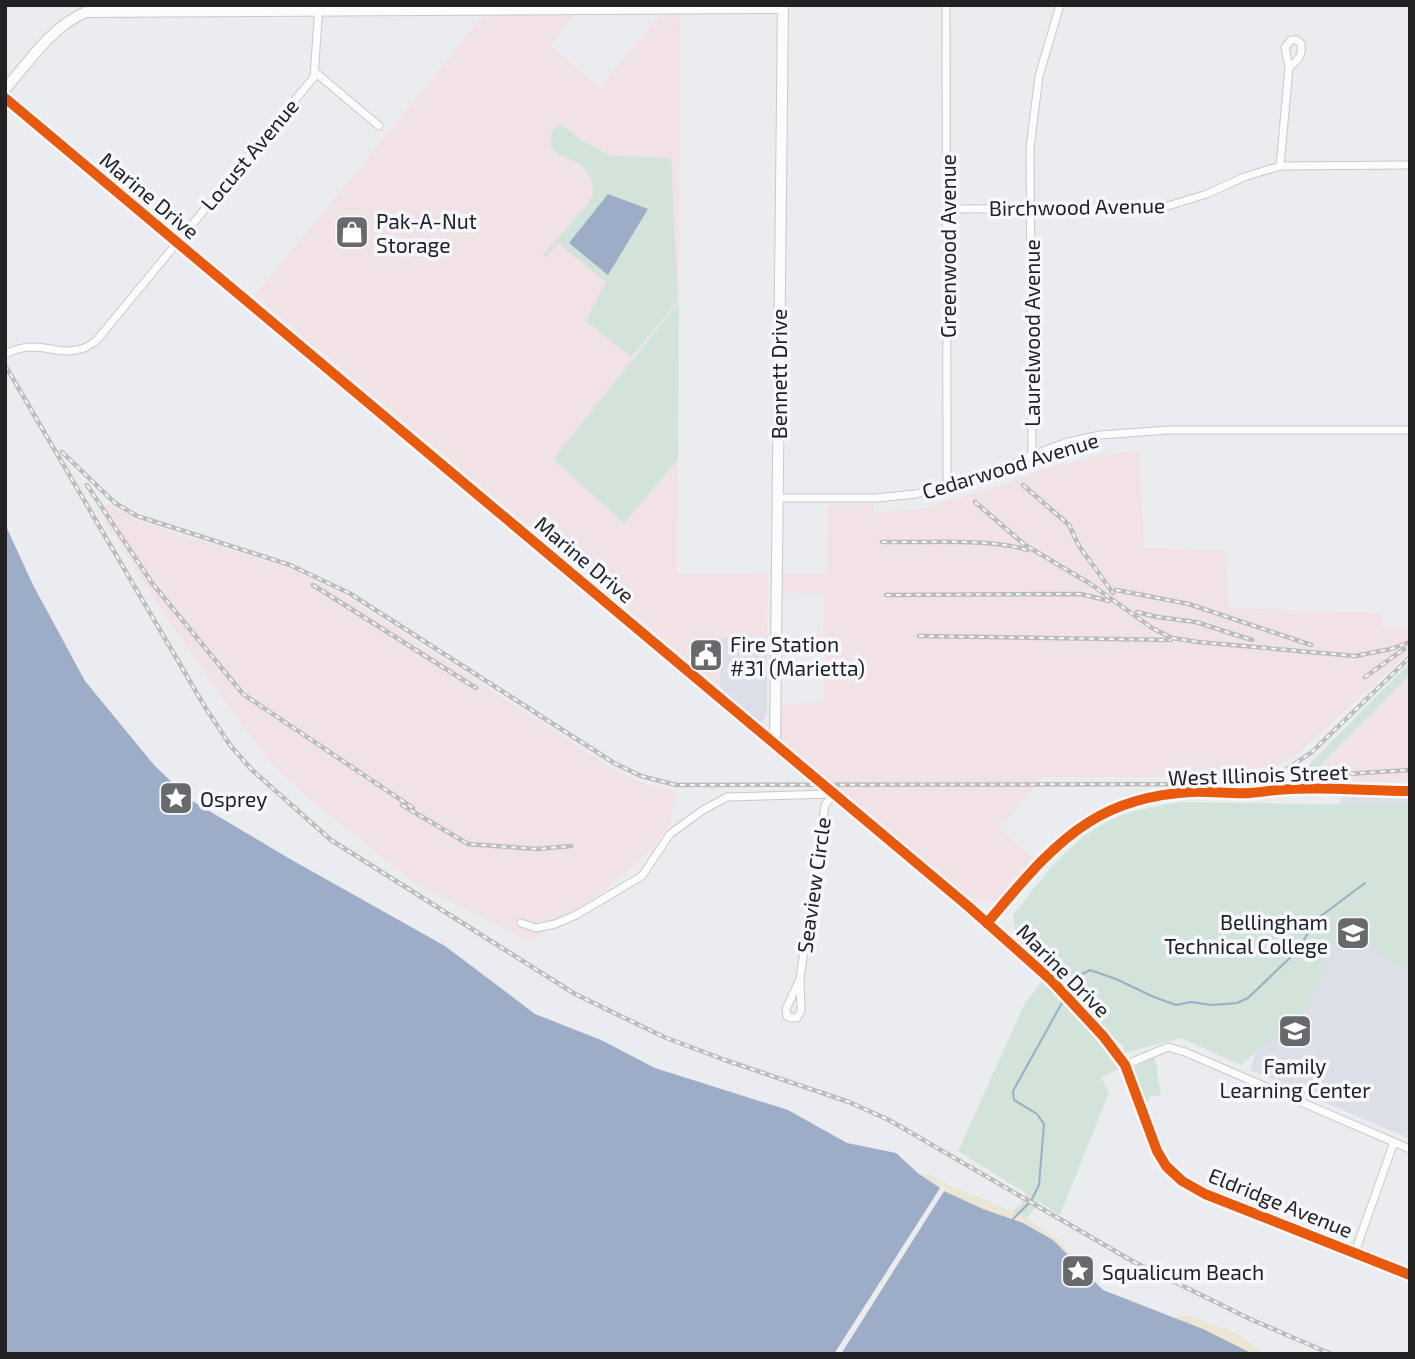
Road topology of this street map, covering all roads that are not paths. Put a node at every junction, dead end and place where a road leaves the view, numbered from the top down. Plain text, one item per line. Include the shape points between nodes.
1 (946, 5) edge
2 (1060, 5) edge
3 (783, 7) edge
4 (223, 8) edge
5 (318, 8) edge
6 (1289, 68) dead end
7 (314, 72) junction
8 (5, 89) edge
9 (5, 98) edge
10 (379, 126) dead end
11 (1410, 165) edge
12 (1280, 166) junction
13 (1031, 208) junction
14 (947, 209) junction
15 (176, 242) junction
16 (5, 354) edge
17 (1410, 430) edge
18 (1032, 455) junction
19 (947, 486) junction
20 (777, 498) junction
21 (775, 744) junction
22 (1410, 792) edge
23 (834, 794) junction
24 (521, 923) dead end
25 (987, 923) junction
26 (800, 979) junction
27 (1125, 1065) junction
28 (1394, 1142) junction
29 (1410, 1149) edge
30 (1355, 1252) junction
31 (1410, 1275) edge

1 - 14 street, Greenwood Avenue
2 - 13 street, Laurelwood Avenue via 1035,100
3 - 5 main road
3 - 20 main road, Bennett Drive
4 - 5 main road
4 - 8 main road via 86,12 59,28
5 - 7 street
6 - 12 street
7 - 10 street
7 - 15 street, Locust Avenue
9 - 15 main road, Marine Drive
11 - 12 street, Birchwood Avenue
12 - 13 street, Birchwood Avenue via 1161,208
13 - 14 street, Birchwood Avenue
13 - 18 street, Laurelwood Avenue
14 - 19 street, Greenwood Avenue
15 - 16 street, Locust Avenue via 96,341 82,349 35,345
15 - 21 main road, Marine Drive
17 - 18 street, Cedarwood Avenue via 1155,431 1100,435
18 - 19 street, Cedarwood Avenue via 996,472
19 - 20 street, Cedarwood Avenue via 876,498
20 - 21 main road, Bennett Drive
21 - 23 main road, Marine Drive
22 - 25 main road, West Illinois Street via 1191,792 1119,806 1069,835
23 - 24 street via 727,797 670,834 642,876 555,924 536,928
23 - 25 main road, Marine Drive
23 - 26 street, Seaview Circle via 825,805
25 - 27 main road, Marine Drive via 1051,980
26 - 26 street, Seaview Circle via 801,1011 797,1018 790,1018 786,1009
27 - 28 street via 1168,1047
27 - 30 main road, Eldridge Avenue via 1157,1151 1182,1181
28 - 29 street
28 - 30 street
30 - 31 main road, Eldridge Avenue

